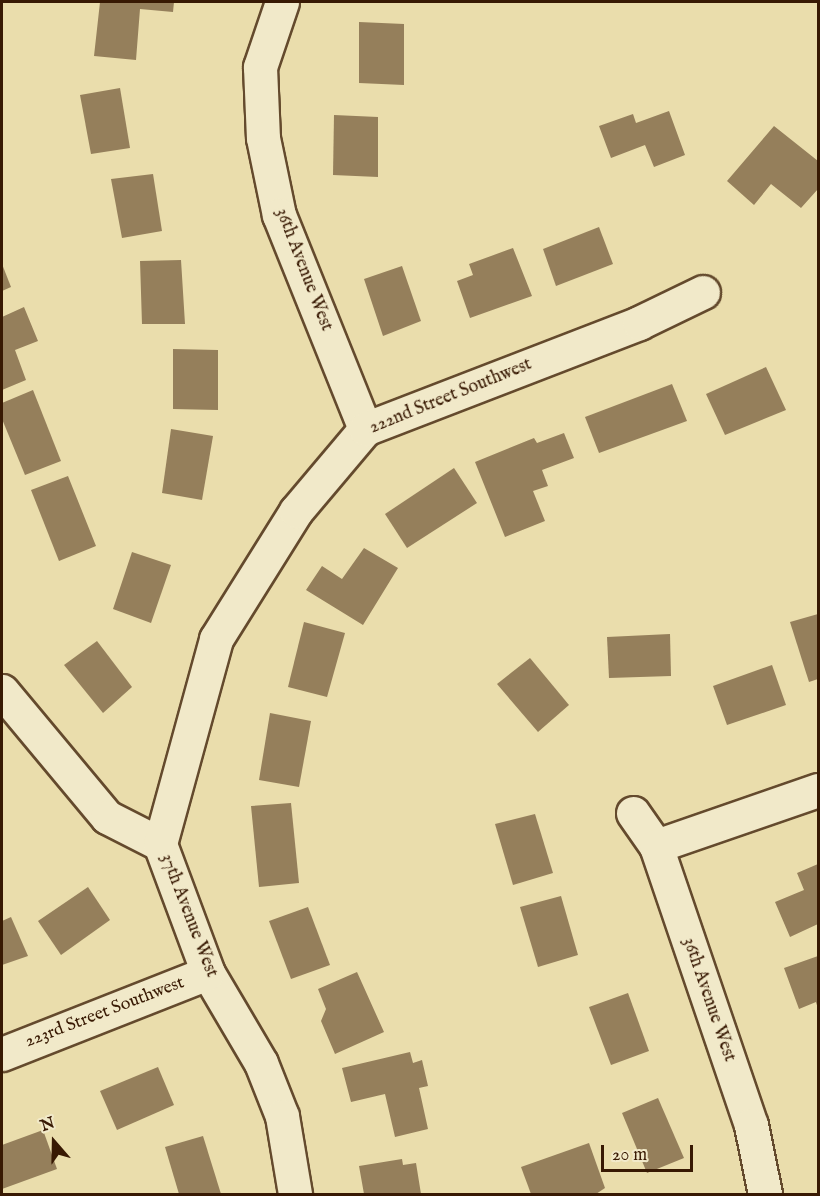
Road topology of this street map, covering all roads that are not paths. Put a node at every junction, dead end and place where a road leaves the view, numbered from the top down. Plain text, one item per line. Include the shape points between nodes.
1 (282, 2) edge
2 (703, 292) dead end
3 (365, 429) junction
4 (2, 691) edge
5 (819, 790) edge
6 (633, 813) dead end
7 (160, 844) junction
8 (656, 846) junction
9 (208, 973) junction
10 (2, 1054) edge
11 (295, 1194) edge
12 (765, 1194) edge

1 - 3 street, 36th Avenue West via 260,67 263,138 279,215
2 - 3 street, 222nd Street Southwest via 639,323
3 - 7 street, 222nd Street Southwest via 296,511 216,639
4 - 7 street, 37th Avenue West via 107,817
5 - 8 street
6 - 8 street, 36th Avenue West
7 - 9 street, 37th Avenue West
8 - 12 street, 36th Avenue West via 751,1125
9 - 10 street, 223rd Street Southwest
9 - 11 street, 37th Avenue West via 261,1063 282,1116

